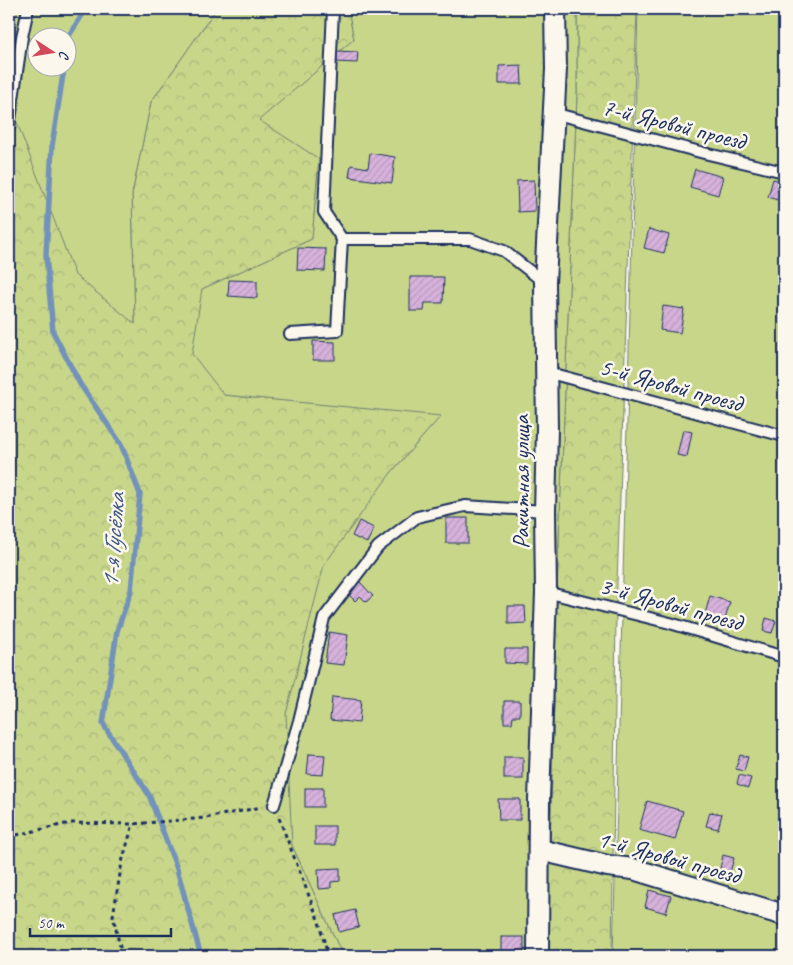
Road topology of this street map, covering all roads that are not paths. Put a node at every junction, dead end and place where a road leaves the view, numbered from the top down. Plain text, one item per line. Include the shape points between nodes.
1 (28, 9) edge
2 (333, 9) edge
3 (555, 9) edge
4 (554, 114) junction
5 (9, 127) edge
6 (784, 172) edge
7 (342, 239) junction
8 (545, 283) junction
9 (290, 334) dead end
10 (546, 372) junction
11 (784, 436) edge
12 (545, 511) junction
13 (546, 592) junction
14 (784, 657) edge
15 (274, 805) road end
16 (540, 850) junction
17 (784, 915) edge
18 (538, 956) edge

1 - 5 lane
2 - 7 lane via 324,212
3 - 4 street, Ракитная улица
4 - 6 lane, 7-й Яровой проезд
4 - 8 street, Ракитная улица
7 - 8 lane via 470,239 504,251
7 - 9 lane via 337,331
8 - 10 street, Ракитная улица
10 - 11 lane, 5-й Яровой проезд
10 - 12 street, Ракитная улица
12 - 13 street, Ракитная улица
12 - 15 lane via 465,506 417,517 378,547 324,618
13 - 14 lane, 3-й Яровой проезд via 670,623
13 - 16 street, Ракитная улица
16 - 17 street, 1-й Яровой проезд via 633,869
16 - 18 street, Ракитная улица

